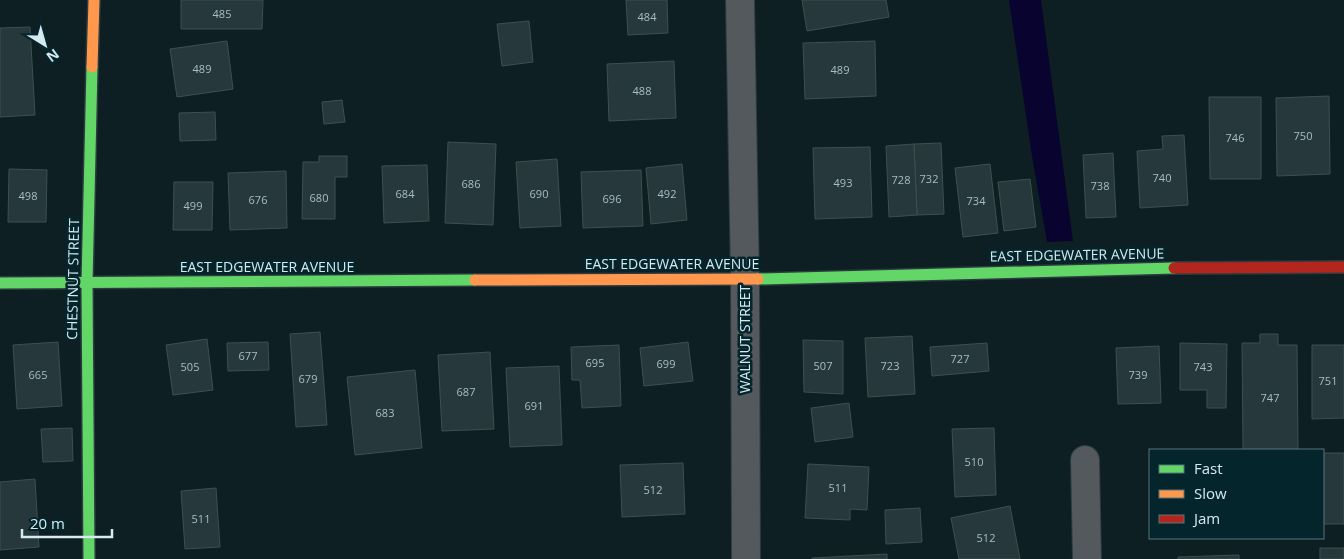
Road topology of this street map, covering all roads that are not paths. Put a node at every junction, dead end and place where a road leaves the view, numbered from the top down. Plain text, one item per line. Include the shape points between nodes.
1 (94, 0) edge
2 (740, 0) edge
3 (1344, 267) edge
4 (745, 279) junction
5 (0, 283) edge
6 (87, 283) junction
7 (1085, 460) dead end
8 (89, 559) edge
9 (746, 559) edge
10 (1087, 559) edge

1 - 6 street, CHESTNUT STREET
2 - 4 street, WALNUT STREET
3 - 4 street, EAST EDGEWATER AVENUE via 1103,269
4 - 6 street, EAST EDGEWATER AVENUE
4 - 9 street, WALNUT STREET
5 - 6 street, EAST EDGEWATER AVENUE
6 - 8 street, CHESTNUT STREET
7 - 10 street

